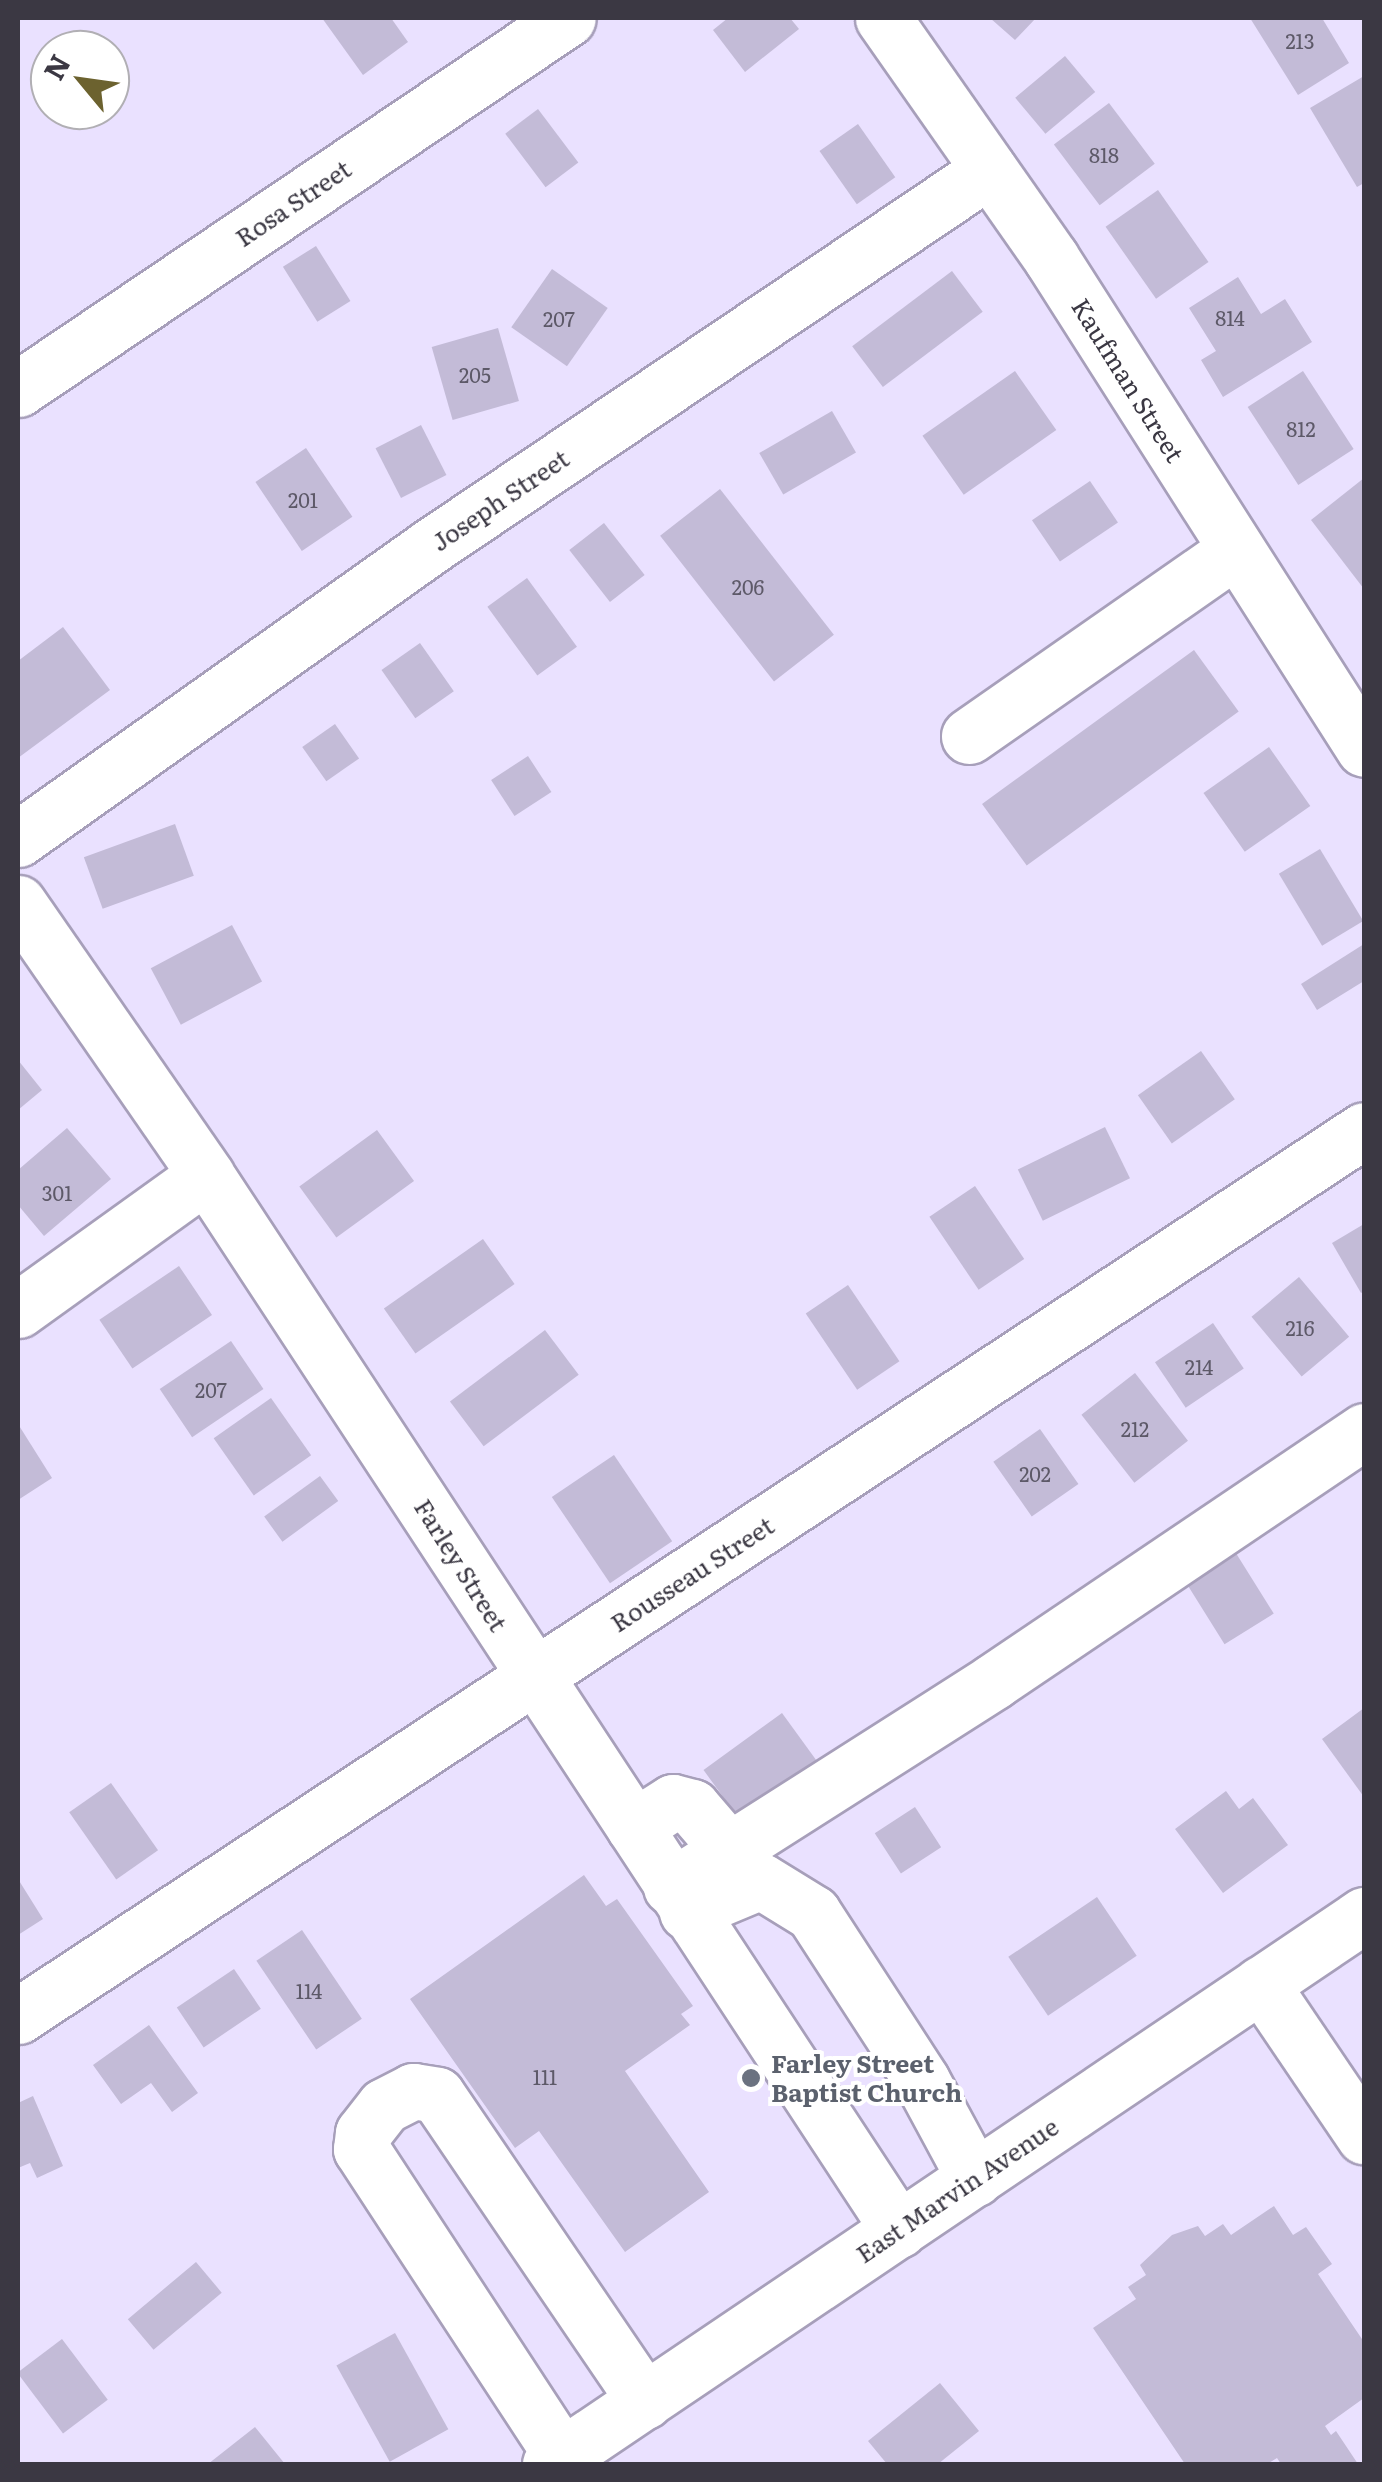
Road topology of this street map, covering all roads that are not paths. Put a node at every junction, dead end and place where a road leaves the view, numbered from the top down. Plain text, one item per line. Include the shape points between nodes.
1 (568, 18) edge
2 (883, 18) edge
3 (989, 170) junction
4 (18, 389) edge
5 (1234, 552) junction
6 (969, 736) dead end
7 (1364, 749) edge
8 (18, 839) edge
9 (18, 904) edge
10 (1364, 1130) edge
11 (206, 1174) junction
12 (18, 1310) edge
13 (1364, 1431) edge
14 (532, 1679) junction
15 (634, 1826) junction
16 (729, 1850) junction
17 (679, 1900) junction
18 (1364, 1915) edge
19 (1261, 1984) junction
20 (18, 2016) edge
21 (1364, 2136) edge
22 (975, 2179) junction
23 (899, 2230) junction
24 (644, 2400) junction
25 (556, 2460) edge

1 - 4 street, Rosa Street
2 - 3 street, Kaufman Street
3 - 5 street, Kaufman Street
3 - 8 street, Joseph Street via 431,546
5 - 6 street
5 - 7 street, Kaufman Street
9 - 11 street, Farley Street
10 - 14 street, Rousseau Street
11 - 12 street
11 - 14 street, Farley Street
13 - 16 street
14 - 15 street, Farley Street
14 - 20 street, Rousseau Street
15 - 16 street via 674,1802 692,1808
15 - 17 street, Farley Street
16 - 17 street
17 - 22 street via 760,1881 813,1912 912,2064
17 - 23 street, Farley Street
18 - 19 street, East Marvin Avenue
19 - 21 street
19 - 22 street, East Marvin Avenue
22 - 23 street, East Marvin Avenue
23 - 24 street, East Marvin Avenue
24 - 25 street, East Marvin Avenue
24 - 25 street via 437,2095 412,2091 384,2106 363,2133 361,2149

